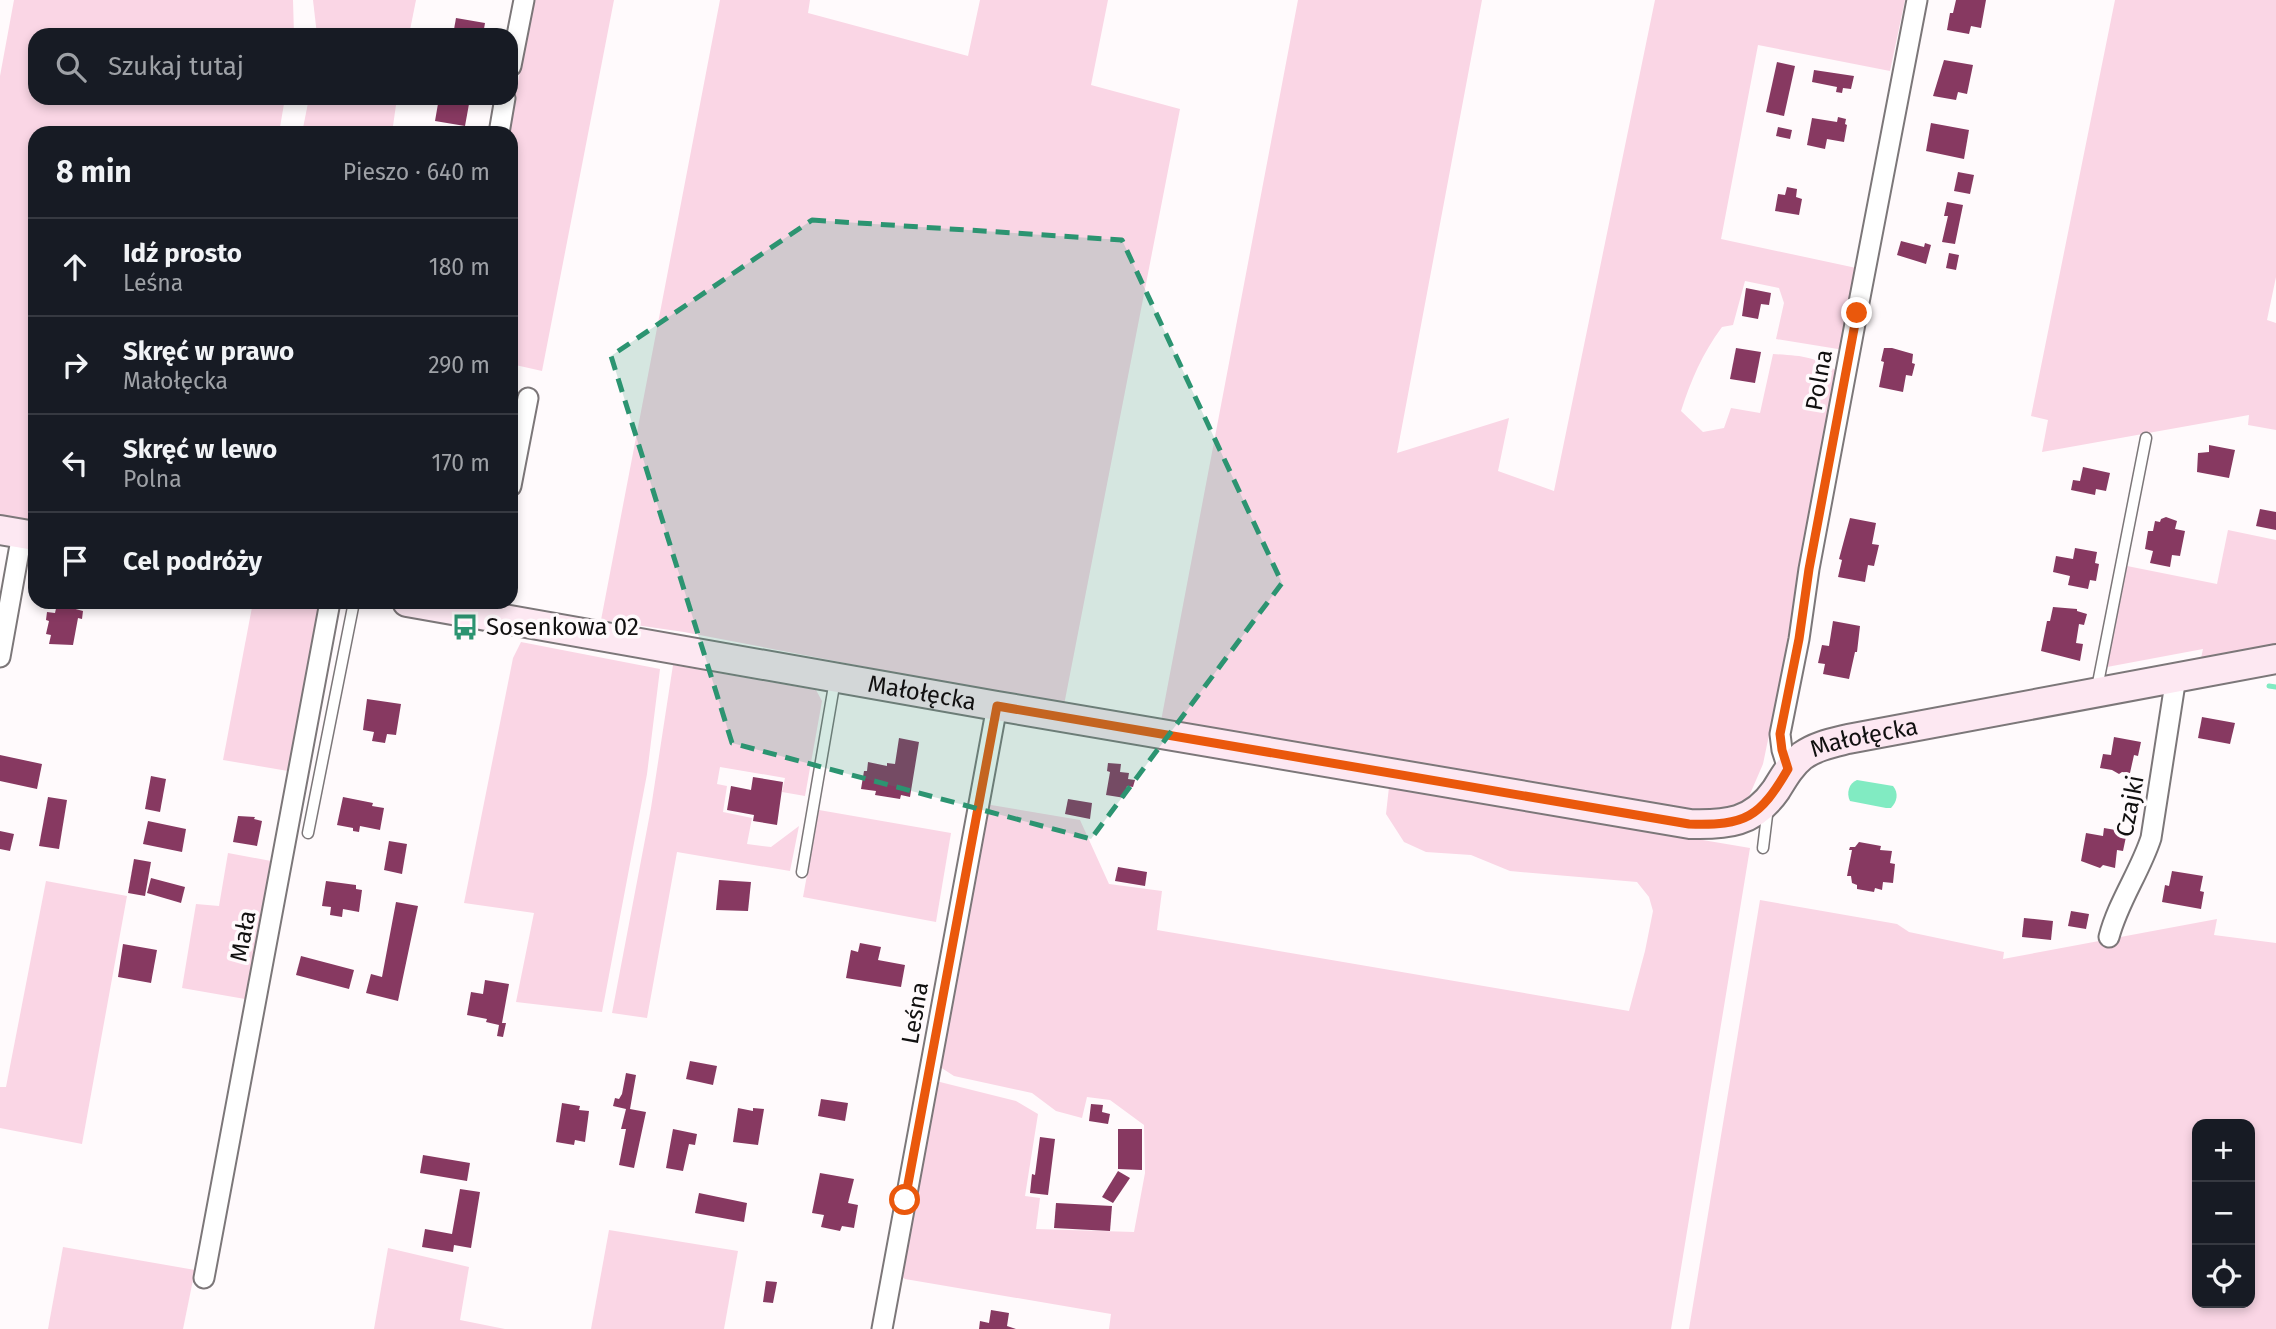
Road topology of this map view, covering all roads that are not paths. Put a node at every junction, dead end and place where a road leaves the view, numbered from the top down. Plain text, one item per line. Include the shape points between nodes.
1 (524, 0) edge
2 (1917, 0) edge
3 (518, 30) edge
4 (504, 105) edge
5 (500, 126) edge
6 (528, 398) dead end
7 (2146, 438) dead end
8 (518, 450) edge
9 (19, 533) edge
10 (329, 609) edge
11 (353, 609) edge
12 (488, 609) edge
13 (0, 657) edge
14 (2276, 659) edge
15 (2176, 677) junction
16 (835, 678) junction
17 (2096, 691) junction
18 (997, 706) junction
19 (1788, 769) junction
20 (1768, 802) junction
21 (308, 833) dead end
22 (1763, 848) dead end
23 (802, 872) dead end
24 (2109, 937) dead end
25 (204, 1278) dead end
26 (882, 1329) edge

1 - 3 street
2 - 19 street, Polna via 1780,734
4 - 5 street
6 - 8 street
7 - 17 lane
9 - 13 street
10 - 25 street, Mała
11 - 21 lane
12 - 16 street, Małołęcka
14 - 15 street, Małołęcka
15 - 17 street, Małołęcka
15 - 24 street, Czajki via 2151,838
16 - 18 street, Małołęcka
16 - 23 lane
17 - 19 street, Małołęcka via 1848,739 1813,749
18 - 20 street, Małołęcka via 1689,824 1738,821
18 - 26 street, Leśna
19 - 20 street, Małołęcka
20 - 22 lane

